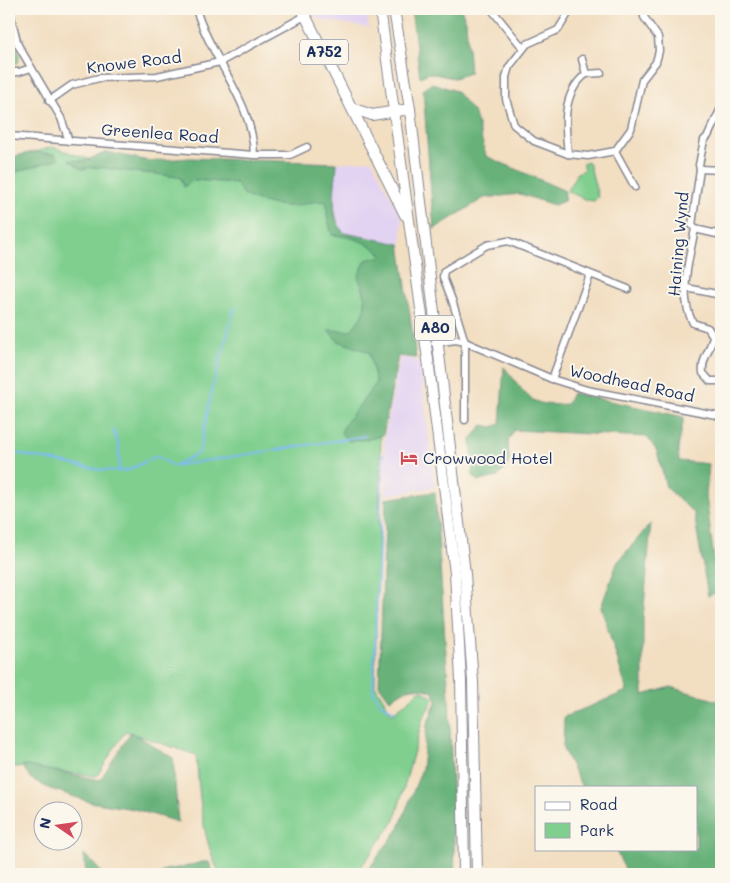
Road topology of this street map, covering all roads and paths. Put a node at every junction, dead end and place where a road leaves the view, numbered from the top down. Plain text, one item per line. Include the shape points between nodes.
1 (9, 9) edge
2 (196, 9) edge
3 (380, 9) edge
4 (394, 9) edge
5 (571, 9) edge
6 (643, 9) edge
7 (492, 10) edge
8 (304, 12) edge
9 (523, 48) junction
10 (582, 59) dead end
11 (220, 62) junction
12 (30, 68) junction
13 (9, 72) edge
14 (601, 73) dead end
15 (586, 74) junction
16 (49, 101) junction
17 (354, 109) junction
18 (410, 109) junction
19 (393, 111) junction
20 (720, 113) edge
21 (9, 136) edge
22 (69, 142) junction
23 (307, 148) dead end
24 (615, 151) junction
25 (254, 154) junction
26 (568, 154) junction
27 (700, 168) junction
28 (721, 170) edge
29 (635, 187) dead end
30 (410, 225) junction
31 (695, 229) junction
32 (721, 235) edge
33 (590, 275) junction
34 (687, 288) junction
35 (628, 289) dead end
36 (721, 295) edge
37 (437, 342) junction
38 (465, 342) junction
39 (425, 344) junction
40 (552, 380) junction
41 (721, 381) edge
42 (721, 416) edge
43 (465, 420) dead end
44 (464, 874) edge
45 (477, 874) edge

1 - 12 street via 18,45
2 - 11 street
3 - 19 main road, A80
4 - 18 main road, A80
5 - 9 street via 558,30
6 - 24 street via 644,17 658,38 659,51 656,62 642,80 631,129
7 - 9 street
8 - 11 street, Knowe Road
8 - 17 main road, A752
9 - 26 street via 506,77 506,99 514,125 534,141
10 - 15 street
11 - 16 street, Knowe Road via 156,76 99,78 72,85
11 - 25 street via 254,136
12 - 13 street
12 - 16 street
14 - 15 street
15 - 26 street via 571,92 565,119
16 - 22 street via 61,118
17 - 19 main road via 366,115
17 - 30 main road, A752
18 - 19 main road
18 - 37 main road, A80
19 - 30 main road, A80
20 - 27 street, Haining Wynd via 704,140
21 - 22 street, Greenlea Road
22 - 25 street, Greenlea Road via 110,142
23 - 25 street, Greenlea Road via 290,155
24 - 26 street via 588,156
24 - 29 street
27 - 28 street
27 - 31 street, Haining Wynd via 694,198 696,205 692,224
30 - 39 main road, A80
31 - 32 street
31 - 34 street, Haining Wynd via 686,275
33 - 35 street
33 - 38 street via 508,242 487,245 444,271 443,277
33 - 40 street
34 - 36 street
34 - 41 street, Haining Wynd via 688,314 693,323 708,328 713,336 711,349 704,357 703,373 710,381
37 - 38 street, Woodhead Road
37 - 39 street, Woodhead Road
37 - 45 main road, A80 via 465,574 473,682
38 - 40 street, Woodhead Road
38 - 43 street
39 - 44 main road, A80 via 455,573 461,680
40 - 42 street, Woodhead Road

